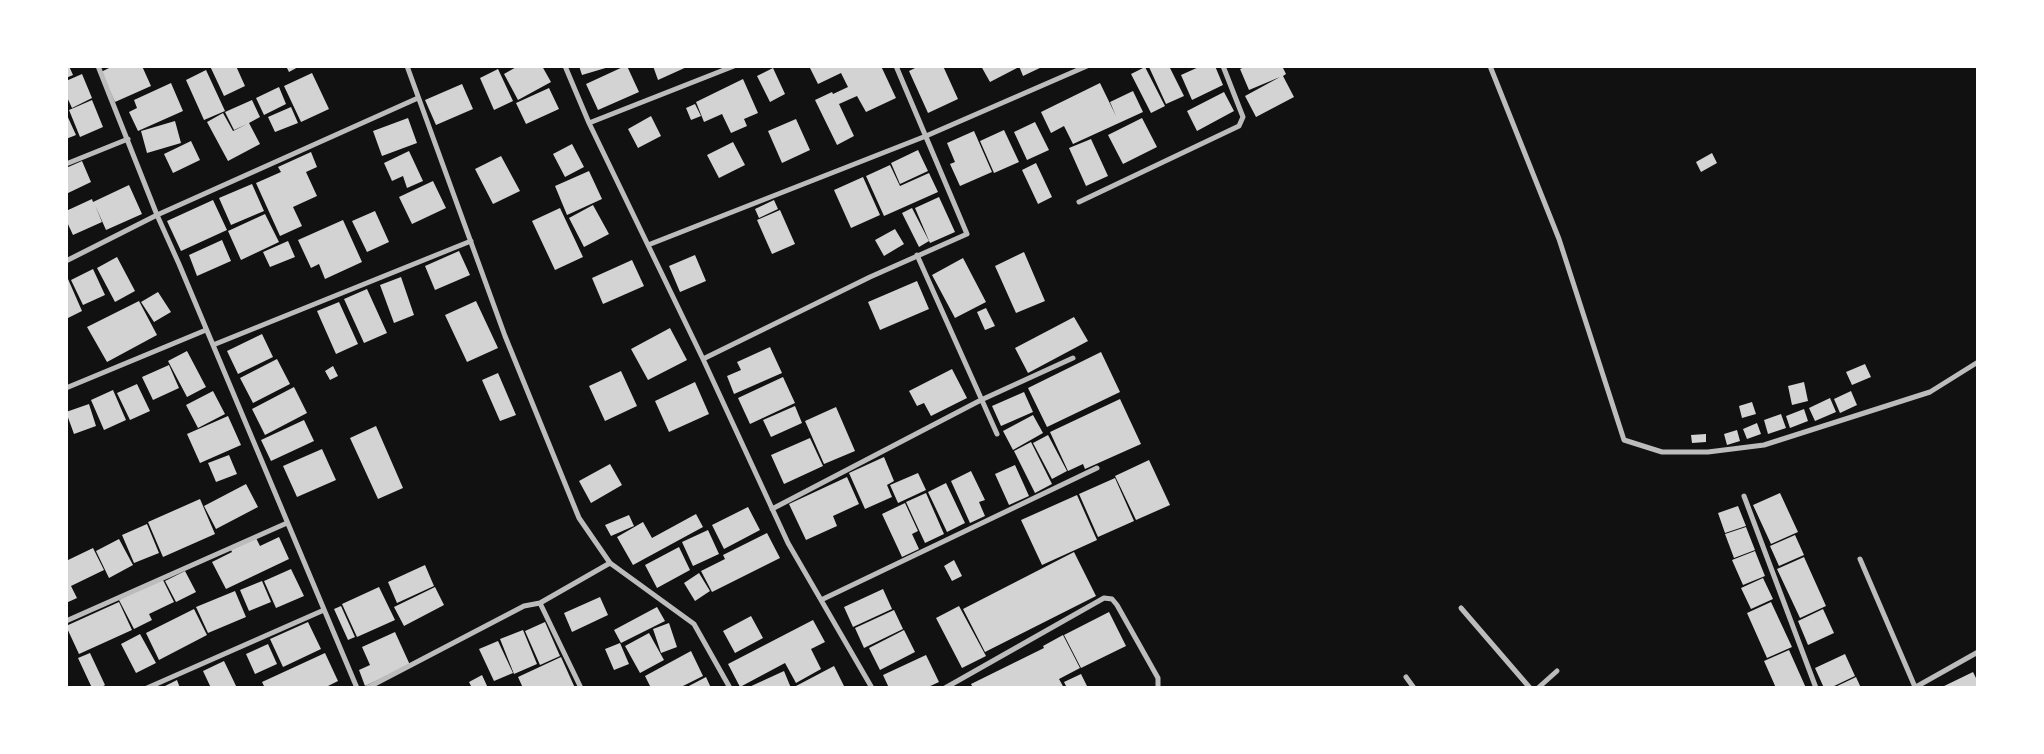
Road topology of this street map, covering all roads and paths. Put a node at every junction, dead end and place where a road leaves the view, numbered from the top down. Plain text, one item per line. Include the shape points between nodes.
1 (98, 66) edge
2 (407, 66) edge
3 (565, 66) edge
4 (734, 66) edge
5 (896, 66) edge
6 (1087, 66) edge
7 (1223, 66) edge
8 (1490, 66) edge
9 (418, 98) junction
10 (589, 123) junction
11 (926, 136) junction
12 (128, 139) junction
13 (66, 164) edge
14 (1079, 202) dead end
15 (157, 215) junction
16 (471, 241) junction
17 (648, 245) junction
18 (917, 255) junction
19 (66, 261) edge
20 (206, 330) junction
21 (213, 345) junction
22 (1073, 358) dead end
23 (703, 359) junction
24 (1978, 362) edge
25 (66, 388) edge
26 (981, 400) junction
27 (997, 434) dead end
28 (1098, 468) dead end
29 (1744, 496) dead end
30 (772, 509) junction
31 (287, 523) junction
32 (1860, 559) dead end
33 (610, 563) junction
34 (821, 600) junction
35 (540, 603) junction
36 (1462, 608) dead end
37 (324, 610) junction
38 (66, 620) edge
39 (1978, 652) edge
40 (1557, 671) dead end
41 (1406, 677) dead end
42 (1915, 687) edge
43 (147, 688) edge
44 (357, 688) edge
45 (367, 688) edge
46 (582, 688) edge
47 (730, 688) edge
48 (872, 688) edge
49 (945, 688) edge
50 (1158, 688) edge
51 (1414, 688) edge
52 (1530, 688) edge
53 (1538, 688) edge
54 (1816, 688) edge

1 - 12 street
2 - 9 street
3 - 10 street
4 - 10 street
5 - 11 street
6 - 11 street
7 - 14 street via 1242,117 1240,126
8 - 24 street via 1559,239 1624,440 1662,452 1708,452 1764,445 1930,392
9 - 15 street
9 - 16 street
10 - 17 street
11 - 17 street
11 - 18 street via 967,234
12 - 13 street
12 - 15 street
15 - 19 street
15 - 20 street
16 - 21 street
16 - 33 street via 505,336 579,518
17 - 23 street
18 - 23 street
18 - 26 street
20 - 21 street
20 - 25 street
21 - 31 street
22 - 26 street
23 - 30 street
26 - 27 street
26 - 30 street
28 - 34 street
29 - 54 street
30 - 34 street
31 - 37 street
31 - 38 street
32 - 42 street
33 - 35 street
33 - 47 street via 694,624
34 - 48 street
35 - 45 street via 524,606
35 - 46 street
36 - 52 street
37 - 43 street
37 - 44 street
39 - 42 street
40 - 53 street
41 - 51 street
49 - 50 street via 1104,598 1112,599 1117,606 1158,678

